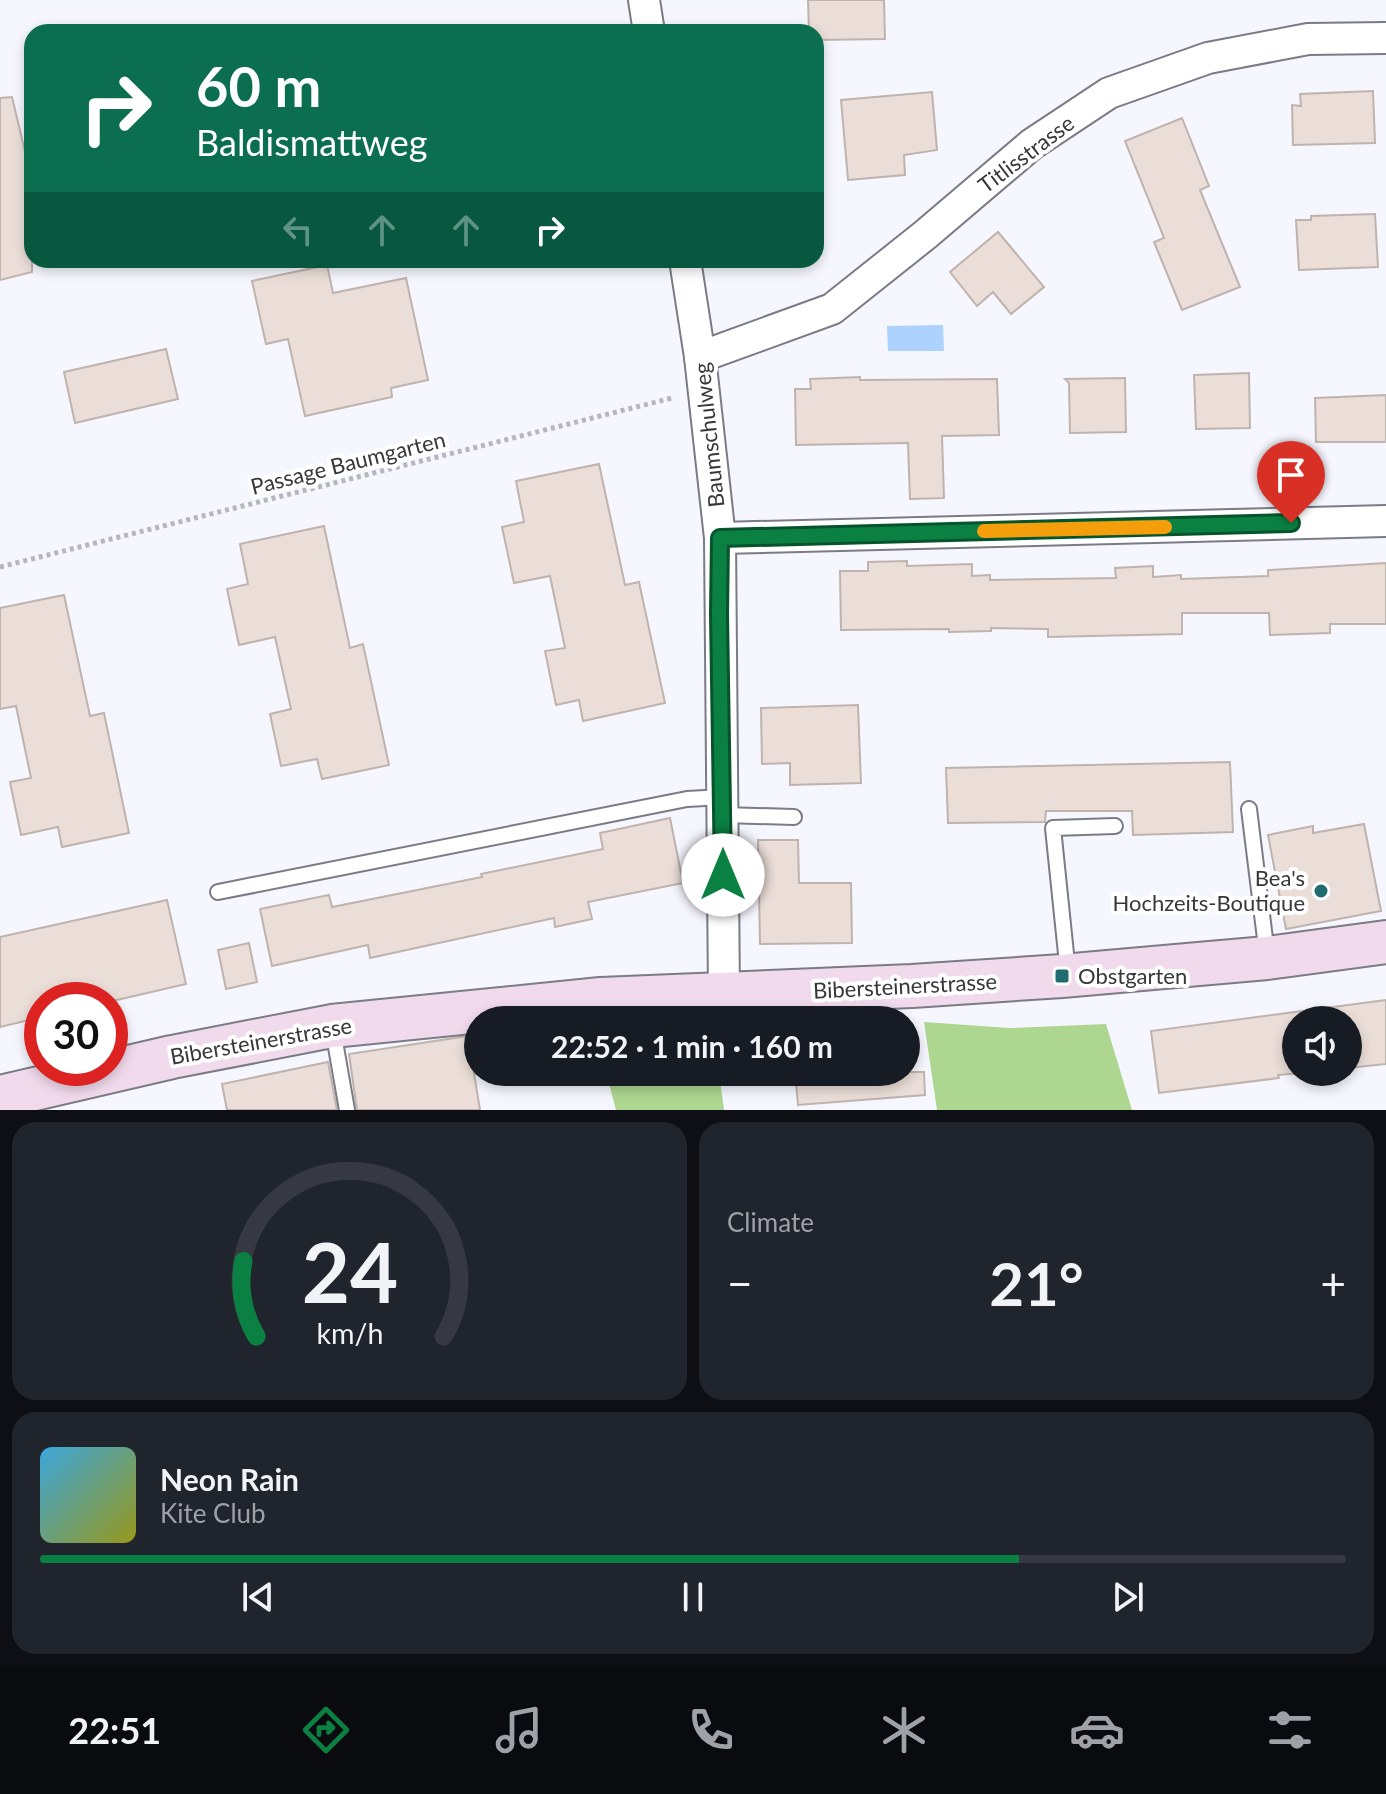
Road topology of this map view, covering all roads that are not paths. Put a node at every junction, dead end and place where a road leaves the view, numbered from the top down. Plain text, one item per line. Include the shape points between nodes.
1 (644, 0) edge
2 (648, 24) edge
3 (1386, 38) edge
4 (686, 268) edge
5 (700, 357) junction
6 (1386, 521) edge
7 (720, 538) junction
8 (723, 806) junction
9 (1249, 809) dead end
10 (794, 817) dead end
11 (1115, 826) dead end
12 (218, 892) dead end
13 (1386, 942) edge
14 (1267, 958) junction
15 (1068, 975) junction
16 (724, 996) junction
17 (332, 1026) junction
18 (0, 1097) edge
19 (347, 1110) edge

1 - 2 street
3 - 5 street, Titlisstrasse via 1308,39 1208,58 1109,93 1032,144 832,309
4 - 5 street, Baumschulweg
5 - 7 street, Baumschulweg
6 - 7 street
7 - 8 street, Baumschulweg
8 - 10 lane
8 - 12 lane via 687,799
8 - 16 street, Baumschulweg
9 - 14 lane
11 - 15 lane via 1053,828
13 - 14 main road, Bibersteinerstrasse
14 - 15 main road, Bibersteinerstrasse
15 - 16 main road, Bibersteinerstrasse
16 - 17 main road, Bibersteinerstrasse via 601,999
17 - 18 main road, Bibersteinerstrasse
17 - 19 lane

